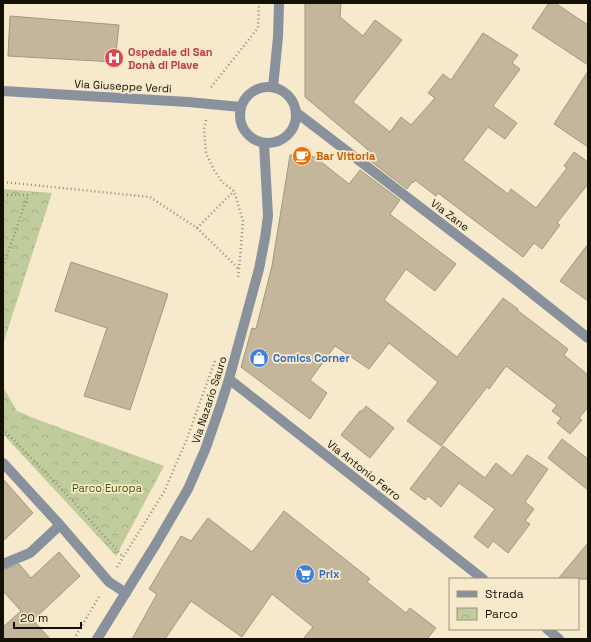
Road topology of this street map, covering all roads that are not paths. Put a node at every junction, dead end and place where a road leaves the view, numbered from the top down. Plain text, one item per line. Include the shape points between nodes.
1 (279, 3) edge
2 (273, 87) junction
3 (3, 92) edge
4 (241, 107) junction
5 (297, 113) junction
6 (264, 143) junction
7 (588, 338) edge
8 (229, 379) junction
9 (3, 463) edge
10 (60, 525) junction
11 (3, 564) edge
12 (482, 578) edge
13 (126, 593) junction
14 (548, 630) edge
15 (97, 639) edge
16 (559, 639) edge

1 - 2 street
2 - 4 street via 262,87 251,93
2 - 5 street via 289,95 294,101
3 - 4 street, Via Giuseppe Verdi
4 - 6 street via 242,126 255,140
5 - 6 street via 296,124 289,135 278,142
5 - 7 street, Via Zane
6 - 8 street, Via Nazario Sauro via 268,216 265,238
8 - 12 street, Via Antonio Ferro
8 - 13 street, Via Nazario Sauro via 194,479
9 - 10 street
10 - 11 street via 30,553
10 - 13 street via 109,582
13 - 15 street, Via Nazario Sauro
14 - 16 street

